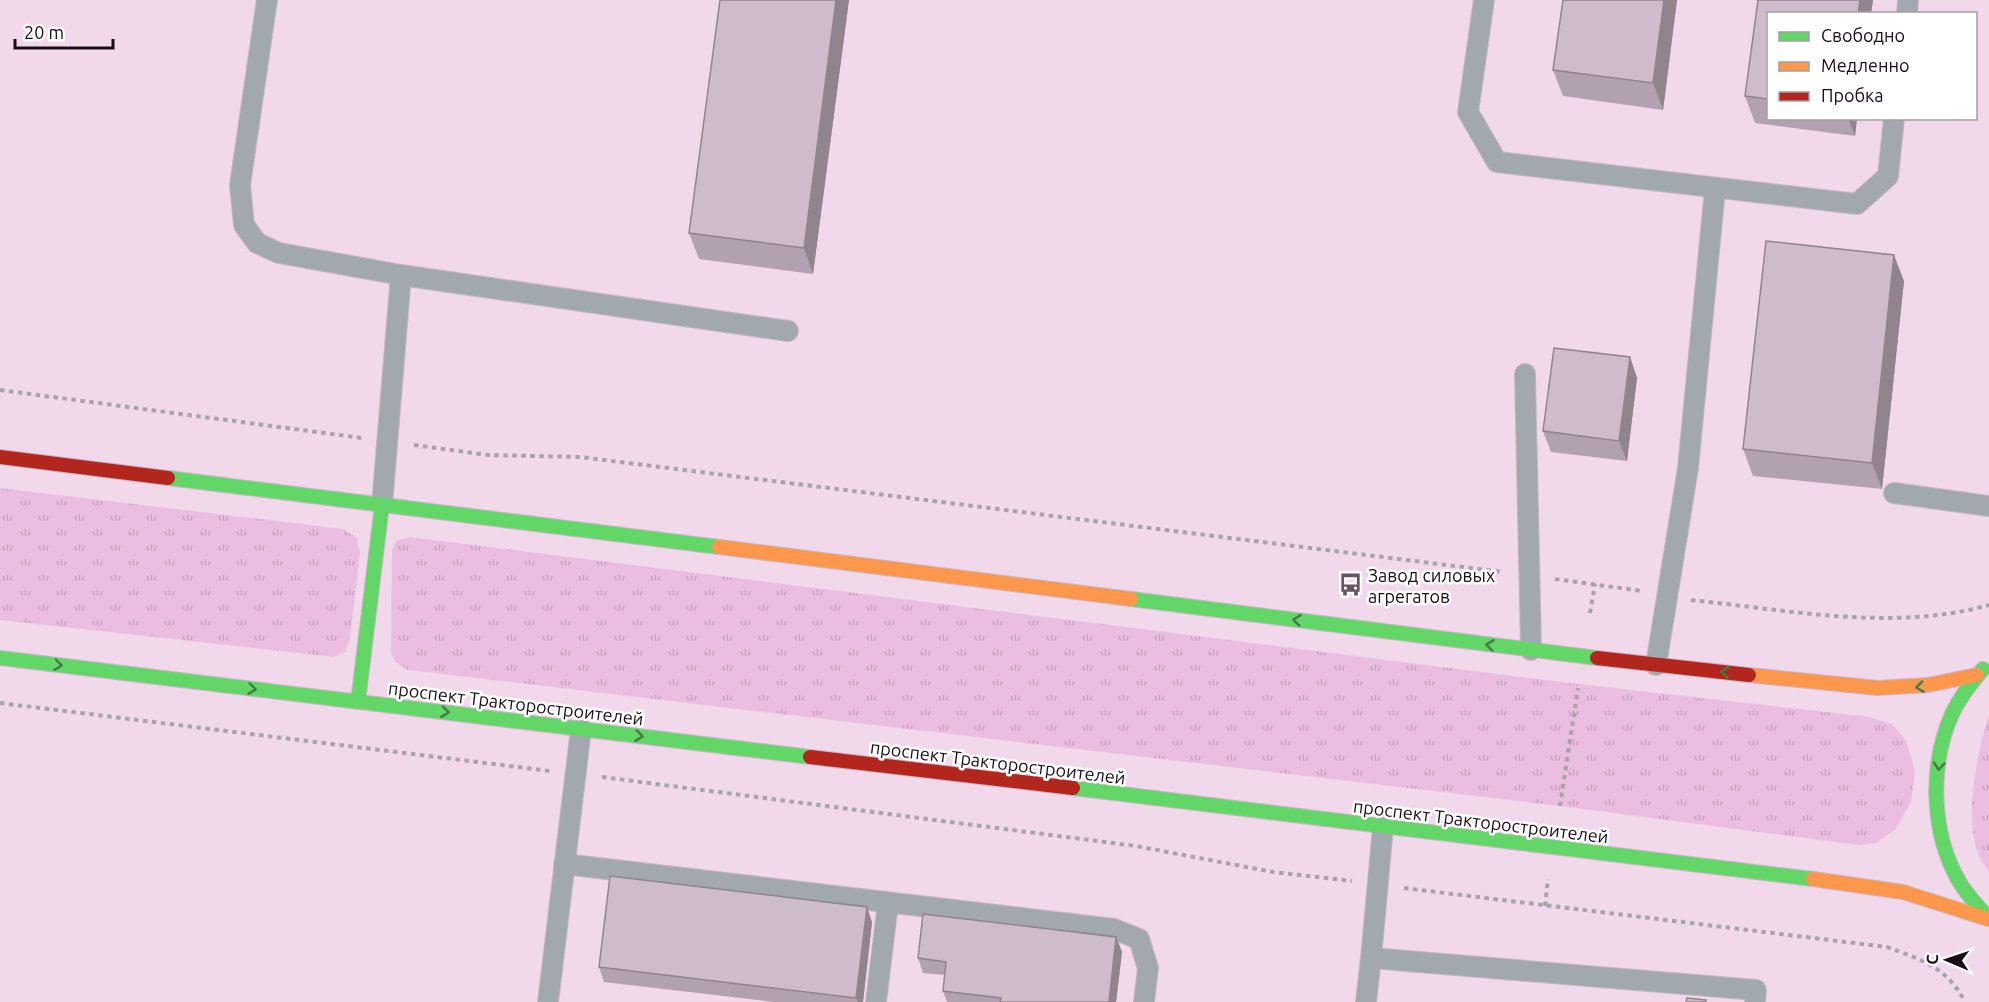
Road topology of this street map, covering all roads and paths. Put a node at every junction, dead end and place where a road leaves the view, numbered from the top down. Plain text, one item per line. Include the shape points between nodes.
1 (267, 0) edge
2 (1484, 0) edge
3 (1894, 120) edge
4 (1715, 189) junction
5 (401, 274) junction
6 (788, 331) dead end
7 (1524, 374) dead end
8 (0, 390) edge
9 (356, 437) dead end
10 (410, 444) dead end
11 (0, 457) edge
12 (1894, 493) dead end
13 (382, 505) junction
14 (1989, 506) edge
15 (1528, 576) junction
16 (1595, 584) junction
17 (1647, 592) dead end
18 (1689, 600) dead end
19 (1989, 605) edge
20 (1590, 614) dead end
21 (1531, 650) junction
22 (0, 658) edge
23 (1989, 663) edge
24 (1656, 665) junction
25 (1977, 675) junction
26 (1578, 684) dead end
27 (358, 702) junction
28 (0, 703) edge
29 (581, 729) junction
30 (556, 771) dead end
31 (608, 778) dead end
32 (1560, 806) dead end
33 (1383, 826) junction
34 (564, 864) junction
35 (1548, 876) dead end
36 (1378, 884) junction
37 (888, 903) junction
38 (1545, 906) junction
39 (1989, 919) edge
40 (1371, 958) junction
41 (548, 1002) edge
42 (876, 1002) edge
43 (1144, 1002) edge
44 (1366, 1002) edge
45 (1755, 1002) edge
46 (1965, 1002) edge

1 - 5 lane via 240,185 244,225 257,243 279,253
2 - 4 lane via 1468,112 1497,162
3 - 4 lane via 1888,176 1857,204
4 - 24 lane via 1688,468
5 - 6 lane
5 - 13 lane
7 - 15 lane
8 - 9 path
10 - 15 path via 488,455 592,459
11 - 13 main road
12 - 14 lane
21 -> 13 main road
13 - 27 main road
15 - 16 path
15 - 21 lane
16 - 17 path
16 - 20 path
18 - 19 path via 1858,618 1911,618
21 - 24 main road
22 -> 27 main road, проспект Тракторостроителей
23 - 25 main road
25 -> 24 main road via 1911,688 1878,688
25 -> 39 main road via 1953,711 1941,746 1936,791 1942,840 1958,880
26 - 32 path
27 -> 29 main road, проспект Тракторостроителей
28 - 30 path
29 -> 33 main road, проспект Тракторостроителей
29 - 34 lane
31 - 36 path via 1136,846 1273,872
33 - 36 lane
33 - 39 main road, проспект Тракторостроителей via 1881,888
34 - 37 lane
34 - 41 lane
35 - 38 path
36 - 38 path
36 - 40 lane
37 - 42 lane
37 - 43 lane via 1114,929 1139,939 1148,968
38 - 46 path via 1887,947 1928,962 1957,986
40 - 44 lane
40 - 45 lane via 1756,990

